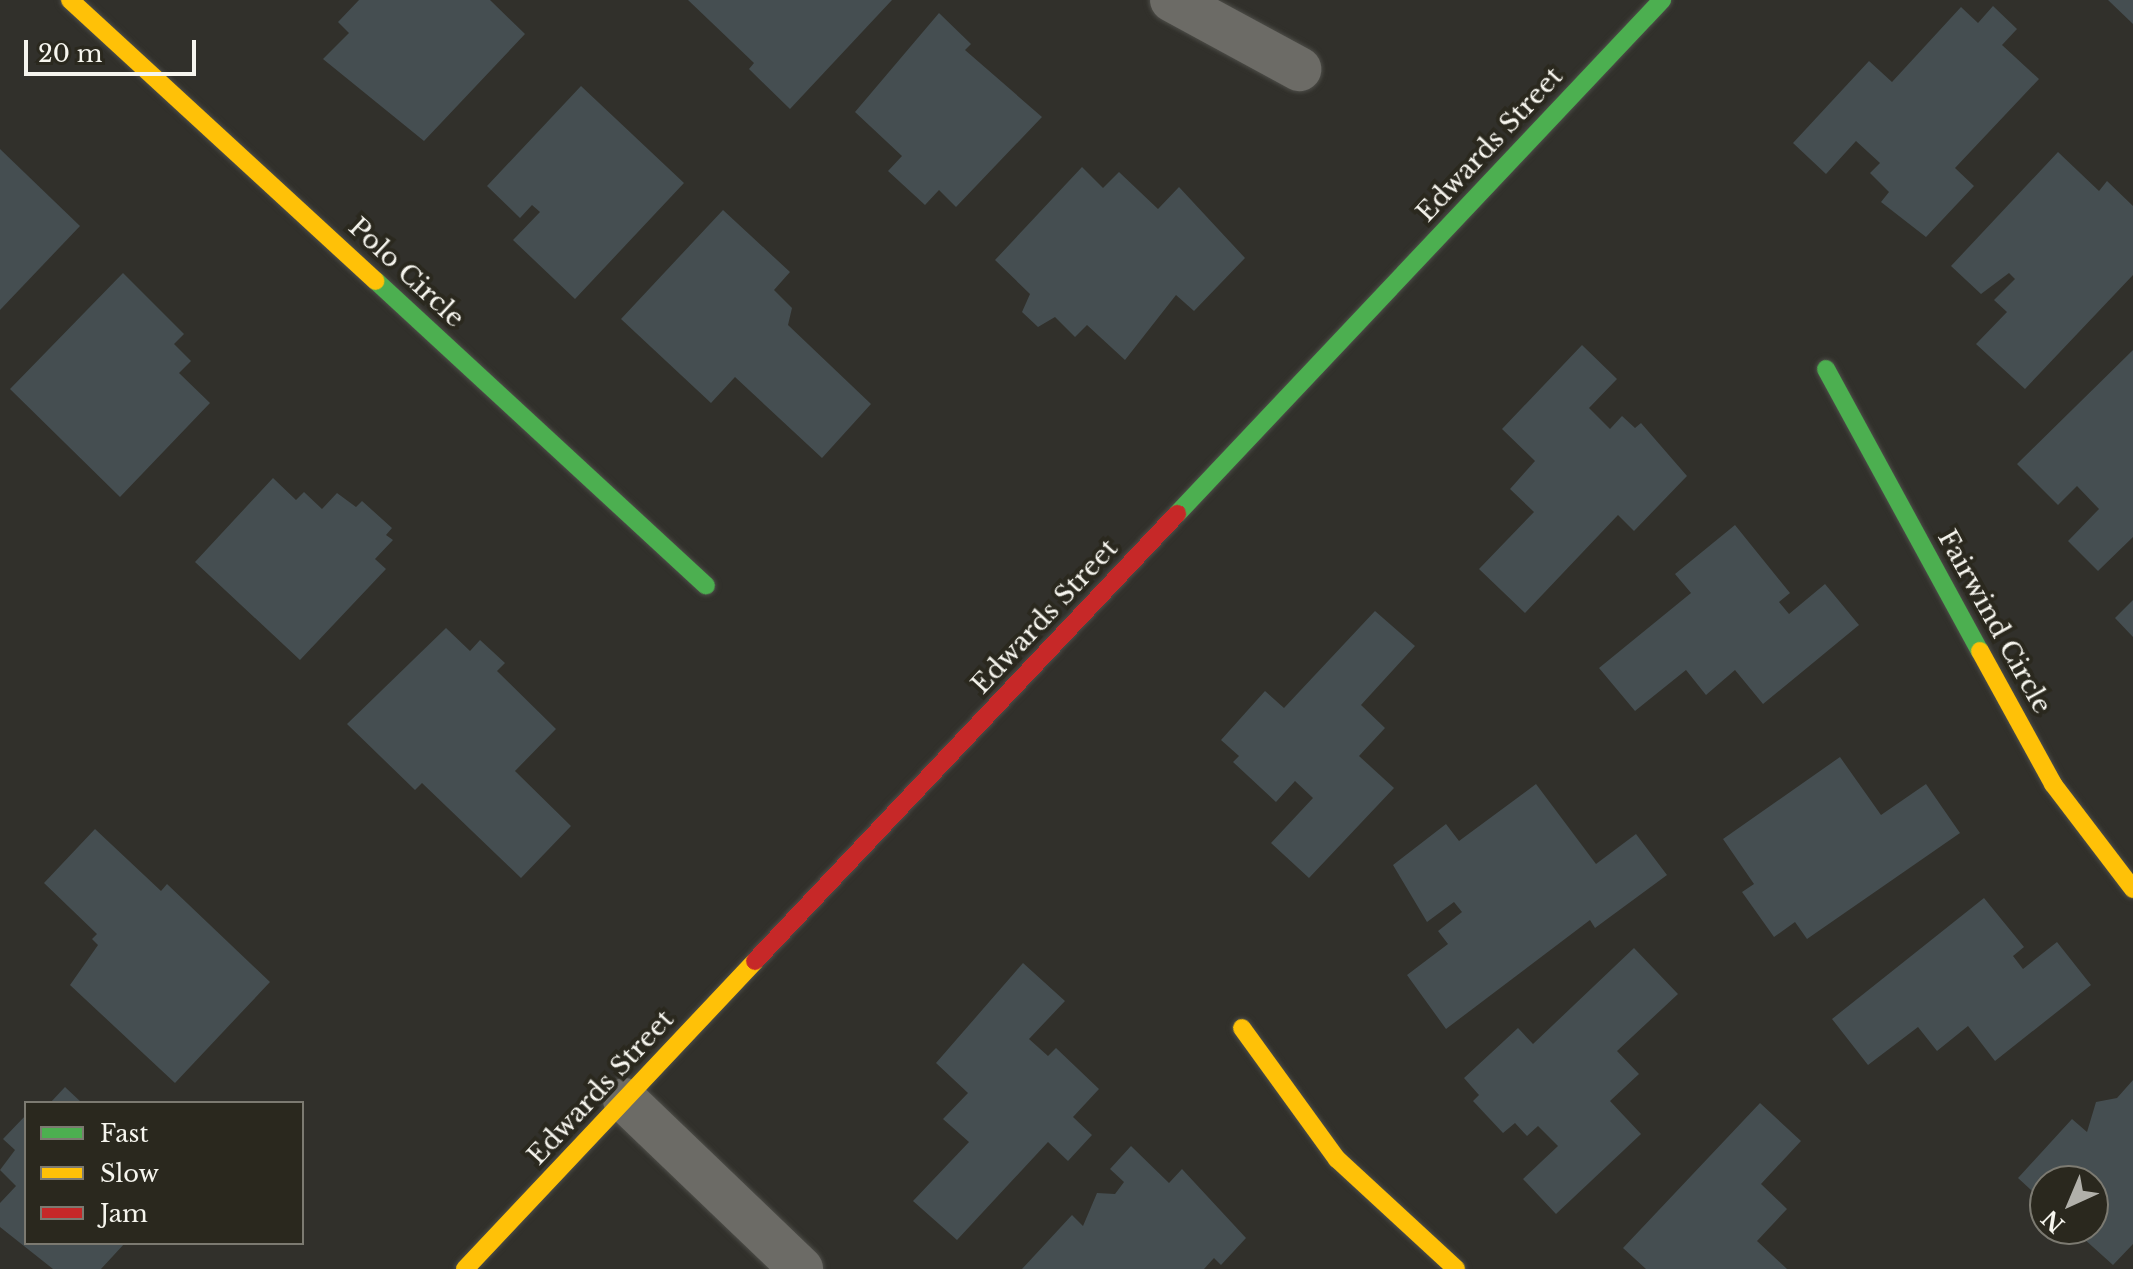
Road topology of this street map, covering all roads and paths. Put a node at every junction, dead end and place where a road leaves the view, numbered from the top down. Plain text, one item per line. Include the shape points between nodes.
1 (70, 0) edge
2 (1172, 0) edge
3 (1662, 0) edge
4 (1299, 69) dead end
5 (1826, 369) dead end
6 (706, 585) dead end
7 (2133, 889) edge
8 (1242, 1028) dead end
9 (625, 1100) junction
10 (465, 1269) edge
11 (801, 1269) edge
12 (1456, 1269) edge

1 - 6 street, Polo Circle
2 - 4 street
3 - 9 street, Edwards Street
5 - 7 street, Fairwind Circle via 2053,784
8 - 12 street via 1337,1159
9 - 10 street, Edwards Street
9 - 11 street

